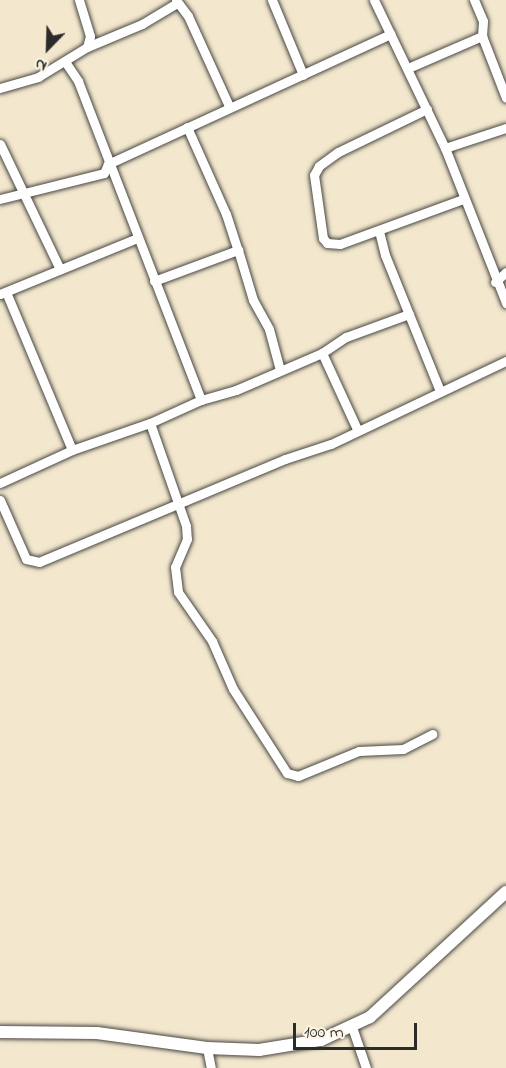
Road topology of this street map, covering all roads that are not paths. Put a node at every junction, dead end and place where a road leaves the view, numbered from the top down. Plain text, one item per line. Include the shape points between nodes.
1 (79, 0) edge
2 (272, 0) edge
3 (374, 0) edge
4 (474, 0) edge
5 (176, 2) edge
6 (392, 34) junction
7 (90, 36) junction
8 (482, 36) junction
9 (99, 41) junction
10 (87, 47) junction
11 (66, 63) junction
12 (408, 68) junction
13 (303, 75) junction
14 (0, 88) edge
15 (506, 98) edge
16 (229, 106) junction
17 (427, 109) junction
18 (187, 128) junction
19 (506, 128) edge
20 (0, 144) edge
21 (445, 148) junction
22 (108, 164) junction
23 (22, 193) junction
24 (0, 199) edge
25 (463, 199) junction
26 (379, 231) junction
27 (137, 238) junction
28 (237, 250) junction
29 (60, 269) junction
30 (506, 272) edge
31 (154, 281) junction
32 (495, 282) junction
33 (3, 293) edge
34 (506, 303) edge
35 (409, 314) junction
36 (322, 353) junction
37 (506, 361) edge
38 (280, 370) junction
39 (440, 391) junction
40 (201, 400) junction
41 (150, 423) junction
42 (357, 429) junction
43 (72, 450) junction
44 (0, 483) edge
45 (0, 500) edge
46 (179, 504) junction
47 (432, 734) dead end
48 (506, 892) edge
49 (352, 1027) junction
50 (0, 1032) edge
51 (207, 1048) junction
52 (211, 1068) edge
53 (366, 1068) edge

1 - 7 street
2 - 13 street
3 - 6 street
4 - 8 street via 483,21
5 - 9 street via 142,24
5 - 16 street via 188,16
6 - 12 street
6 - 13 street
7 - 9 street
7 - 10 street
8 - 12 street
8 - 15 street
9 - 10 street
10 - 11 street
11 - 14 street
11 - 22 street via 78,81
12 - 17 street
13 - 16 street
16 - 18 street via 217,116
17 - 21 street
17 - 26 street via 338,152 319,166 314,175 327,243 339,244
18 - 22 street
18 - 28 street via 226,214
19 - 21 street
20 - 23 street
21 - 25 street
22 - 23 street via 104,173
22 - 27 street
23 - 24 street
23 - 29 street
25 - 26 street
25 - 32 street
26 - 35 street
27 - 29 street
27 - 31 street
28 - 31 street
28 - 38 street via 253,300 269,328
29 - 33 street
30 - 32 street
31 - 40 street
32 - 34 street
33 - 43 street
35 - 36 street via 346,337
35 - 39 street
36 - 38 street
36 - 42 street
37 - 39 street
38 - 40 street via 236,390
39 - 42 street
40 - 41 street
41 - 43 street
41 - 46 street
42 - 46 street via 323,448
43 - 44 street
45 - 46 street via 26,559 39,562
46 - 47 street via 187,539 175,567 178,592 212,641 233,689 287,773 298,776 359,751 403,749
48 - 49 main road via 401,992
49 - 51 main road via 321,1040 282,1048
49 - 53 street
50 - 51 main road via 97,1033
51 - 52 street

